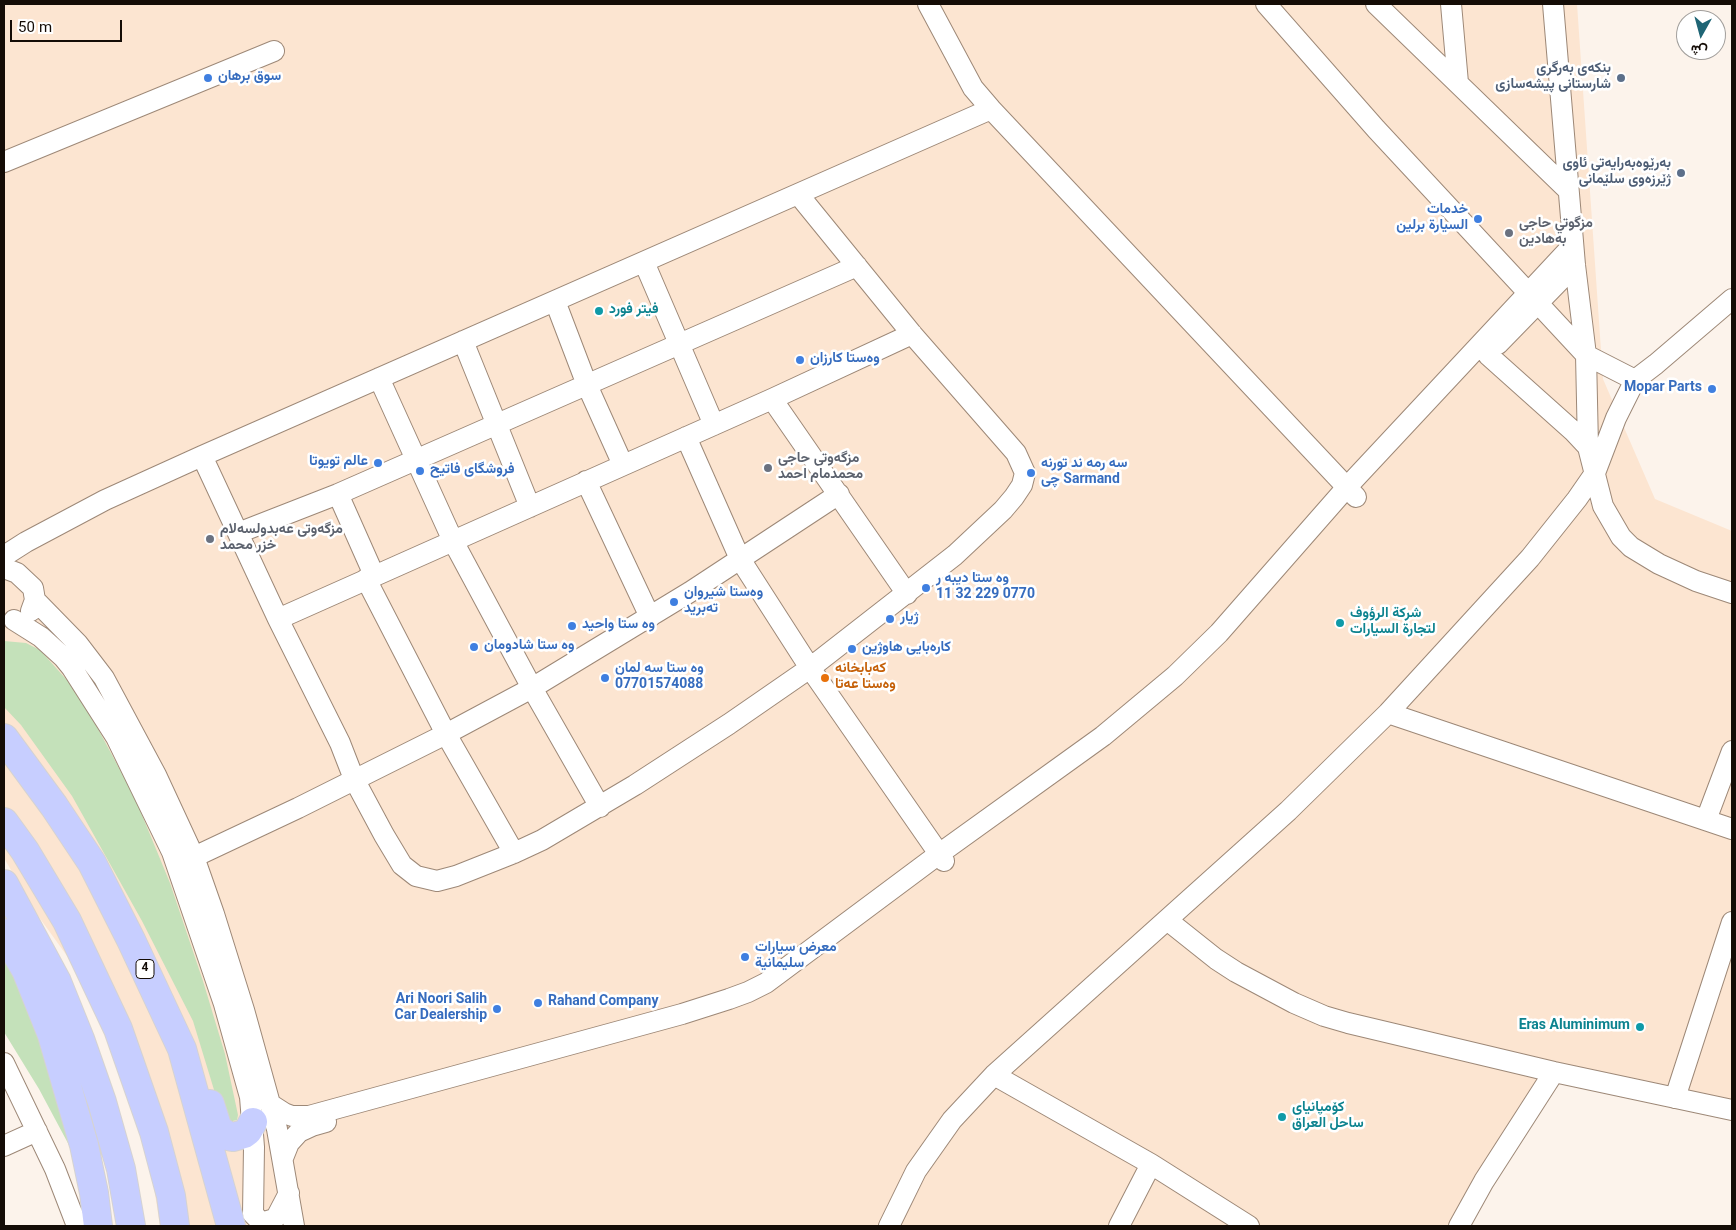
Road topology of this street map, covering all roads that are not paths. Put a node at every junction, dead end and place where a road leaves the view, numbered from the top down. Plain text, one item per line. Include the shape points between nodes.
1 (928, 4) edge
2 (1266, 4) edge
3 (1376, 4) edge
4 (1451, 4) edge
5 (1552, 4) edge
6 (274, 51) dead end
7 (1458, 83) junction
8 (991, 109) junction
9 (4, 162) edge
10 (1568, 190) junction
11 (798, 194) junction
12 (1573, 245) junction
13 (644, 262) junction
14 (1575, 265) junction
15 (857, 266) junction
16 (1533, 298) junction
17 (1732, 299) edge
18 (555, 301) junction
19 (912, 334) junction
20 (463, 342) junction
21 (678, 345) junction
22 (1488, 355) junction
23 (1586, 355) junction
24 (379, 378) junction
25 (1635, 380) junction
26 (587, 385) junction
27 (772, 399) junction
28 (497, 424) junction
29 (714, 425) junction
30 (686, 437) junction
31 (1588, 447) junction
32 (202, 456) junction
33 (415, 460) junction
34 (623, 465) junction
35 (1595, 474) junction
36 (586, 481) junction
37 (1351, 492) junction
38 (338, 494) junction
39 (839, 494) junction
40 (530, 506) junction
41 (42, 533) junction
42 (238, 533) junction
43 (453, 541) junction
44 (4, 556) edge
45 (740, 559) junction
46 (4, 568) edge
47 (370, 577) junction
48 (26, 581) junction
49 (1732, 593) edge
50 (907, 594) junction
51 (35, 600) junction
52 (650, 616) junction
53 (278, 618) junction
54 (9, 620) edge
55 (810, 668) junction
56 (532, 688) junction
57 (1388, 713) junction
58 (446, 734) junction
59 (4, 738) edge
60 (1732, 751) edge
61 (354, 779) junction
62 (600, 807) junction
63 (1706, 820) junction
64 (4, 822) edge
65 (1732, 829) edge
66 (514, 853) junction
67 (194, 857) junction
68 (941, 858) junction
69 (4, 884) edge
70 (1167, 920) junction
71 (1732, 922) edge
72 (4, 933) edge
73 (683, 1018) junction
74 (182, 1049) junction
75 (4, 1064) edge
76 (1554, 1072) junction
77 (994, 1076) junction
78 (1675, 1098) junction
79 (1732, 1110) edge
80 (261, 1113) junction
81 (37, 1131) junction
82 (4, 1146) edge
83 (283, 1158) junction
84 (1151, 1164) junction
85 (289, 1193) junction
86 (77, 1226) edge
87 (98, 1226) edge
88 (131, 1226) edge
89 (175, 1226) edge
90 (231, 1226) edge
91 (294, 1226) edge
92 (889, 1226) edge
93 (1119, 1226) edge
94 (1249, 1226) edge
95 (1459, 1226) edge

1 - 8 street via 974,88
2 - 16 street via 1376,129
3 - 7 street
4 - 7 street
5 - 10 street
6 - 9 street
7 - 10 street
8 - 11 street
8 - 37 street
10 - 12 street
11 - 13 street
11 - 15 street
12 - 14 street
12 - 16 street
13 - 18 street
13 - 21 street
14 - 16 street
14 - 23 street
15 - 19 street
15 - 21 street
16 - 22 street
16 - 23 street
16 - 37 street
17 - 25 street
18 - 20 street
18 - 26 street
19 - 27 street
19 - 50 street via 1016,453 1025,473 1019,490 991,522
20 - 24 street
20 - 28 street
21 - 26 street
21 - 29 street
22 - 31 street
22 - 37 street
23 - 25 street
23 - 31 street
24 - 32 street
24 - 33 street
25 - 35 street via 1616,418
26 - 28 street
26 - 34 street
27 - 29 street
27 - 39 street
28 - 33 street
28 - 40 street
29 - 30 street
30 - 34 street
30 - 45 street
31 - 35 street
32 - 41 street
32 - 42 street
33 - 38 street
33 - 43 street
34 - 36 street
35 - 49 street via 1603,506 1621,537 1631,547 1696,581
35 - 57 street via 1530,558
36 - 40 street
36 - 52 street
37 - 68 street via 1221,646 1157,701 1103,736
38 - 42 street
38 - 47 street
39 - 45 street
39 - 50 street
40 - 43 street
41 - 44 street
41 - 48 street via 27,554
42 - 53 street
43 - 47 street
43 - 56 street
45 - 52 street
45 - 55 street
46 - 48 street
47 - 53 street
47 - 58 street
48 - 51 street
50 - 55 street
51 - 54 street via 31,611 20,619
51 - 67 street via 78,644 104,678 156,775
52 - 56 street
53 - 61 street via 340,743
54 - 80 street via 52,646 72,668 116,737 172,852 233,1032 250,1097
55 - 62 street
55 - 68 street
56 - 58 street
56 - 62 street
57 - 63 street
57 - 70 street via 1288,811
58 - 61 street
58 - 66 street
59 - 74 highway, 4 via 92,863
60 - 63 street
61 - 66 street via 398,860 416,876 436,881 450,878
61 - 67 street
62 - 66 street
63 - 65 street
64 - 89 highway via 67,921 118,1030 154,1132 171,1196
67 - 80 street via 214,914
68 - 73 street via 818,951 748,992
69 - 88 highway via 57,982 80,1040 118,1160
70 - 76 street via 1236,972 1324,1016
70 - 77 street
71 - 78 street
72 - 87 highway via 26,970 52,1035 84,1144
73 - 80 street via 309,1116
73 - 83 street via 312,1126 294,1137
74 - 80 highway via 200,1073 218,1130 228,1136 239,1136 248,1131
74 - 90 highway, 4
75 - 81 street
76 - 78 street
76 - 95 street
77 - 84 street
77 - 92 street via 952,1120 933,1146 916,1171
78 - 79 street
80 - 83 street
80 - 85 street via 254,1167 253,1214 264,1222 274,1219
81 - 82 street
81 - 86 street
83 - 85 street
84 - 93 street
84 - 94 street
85 - 91 street

